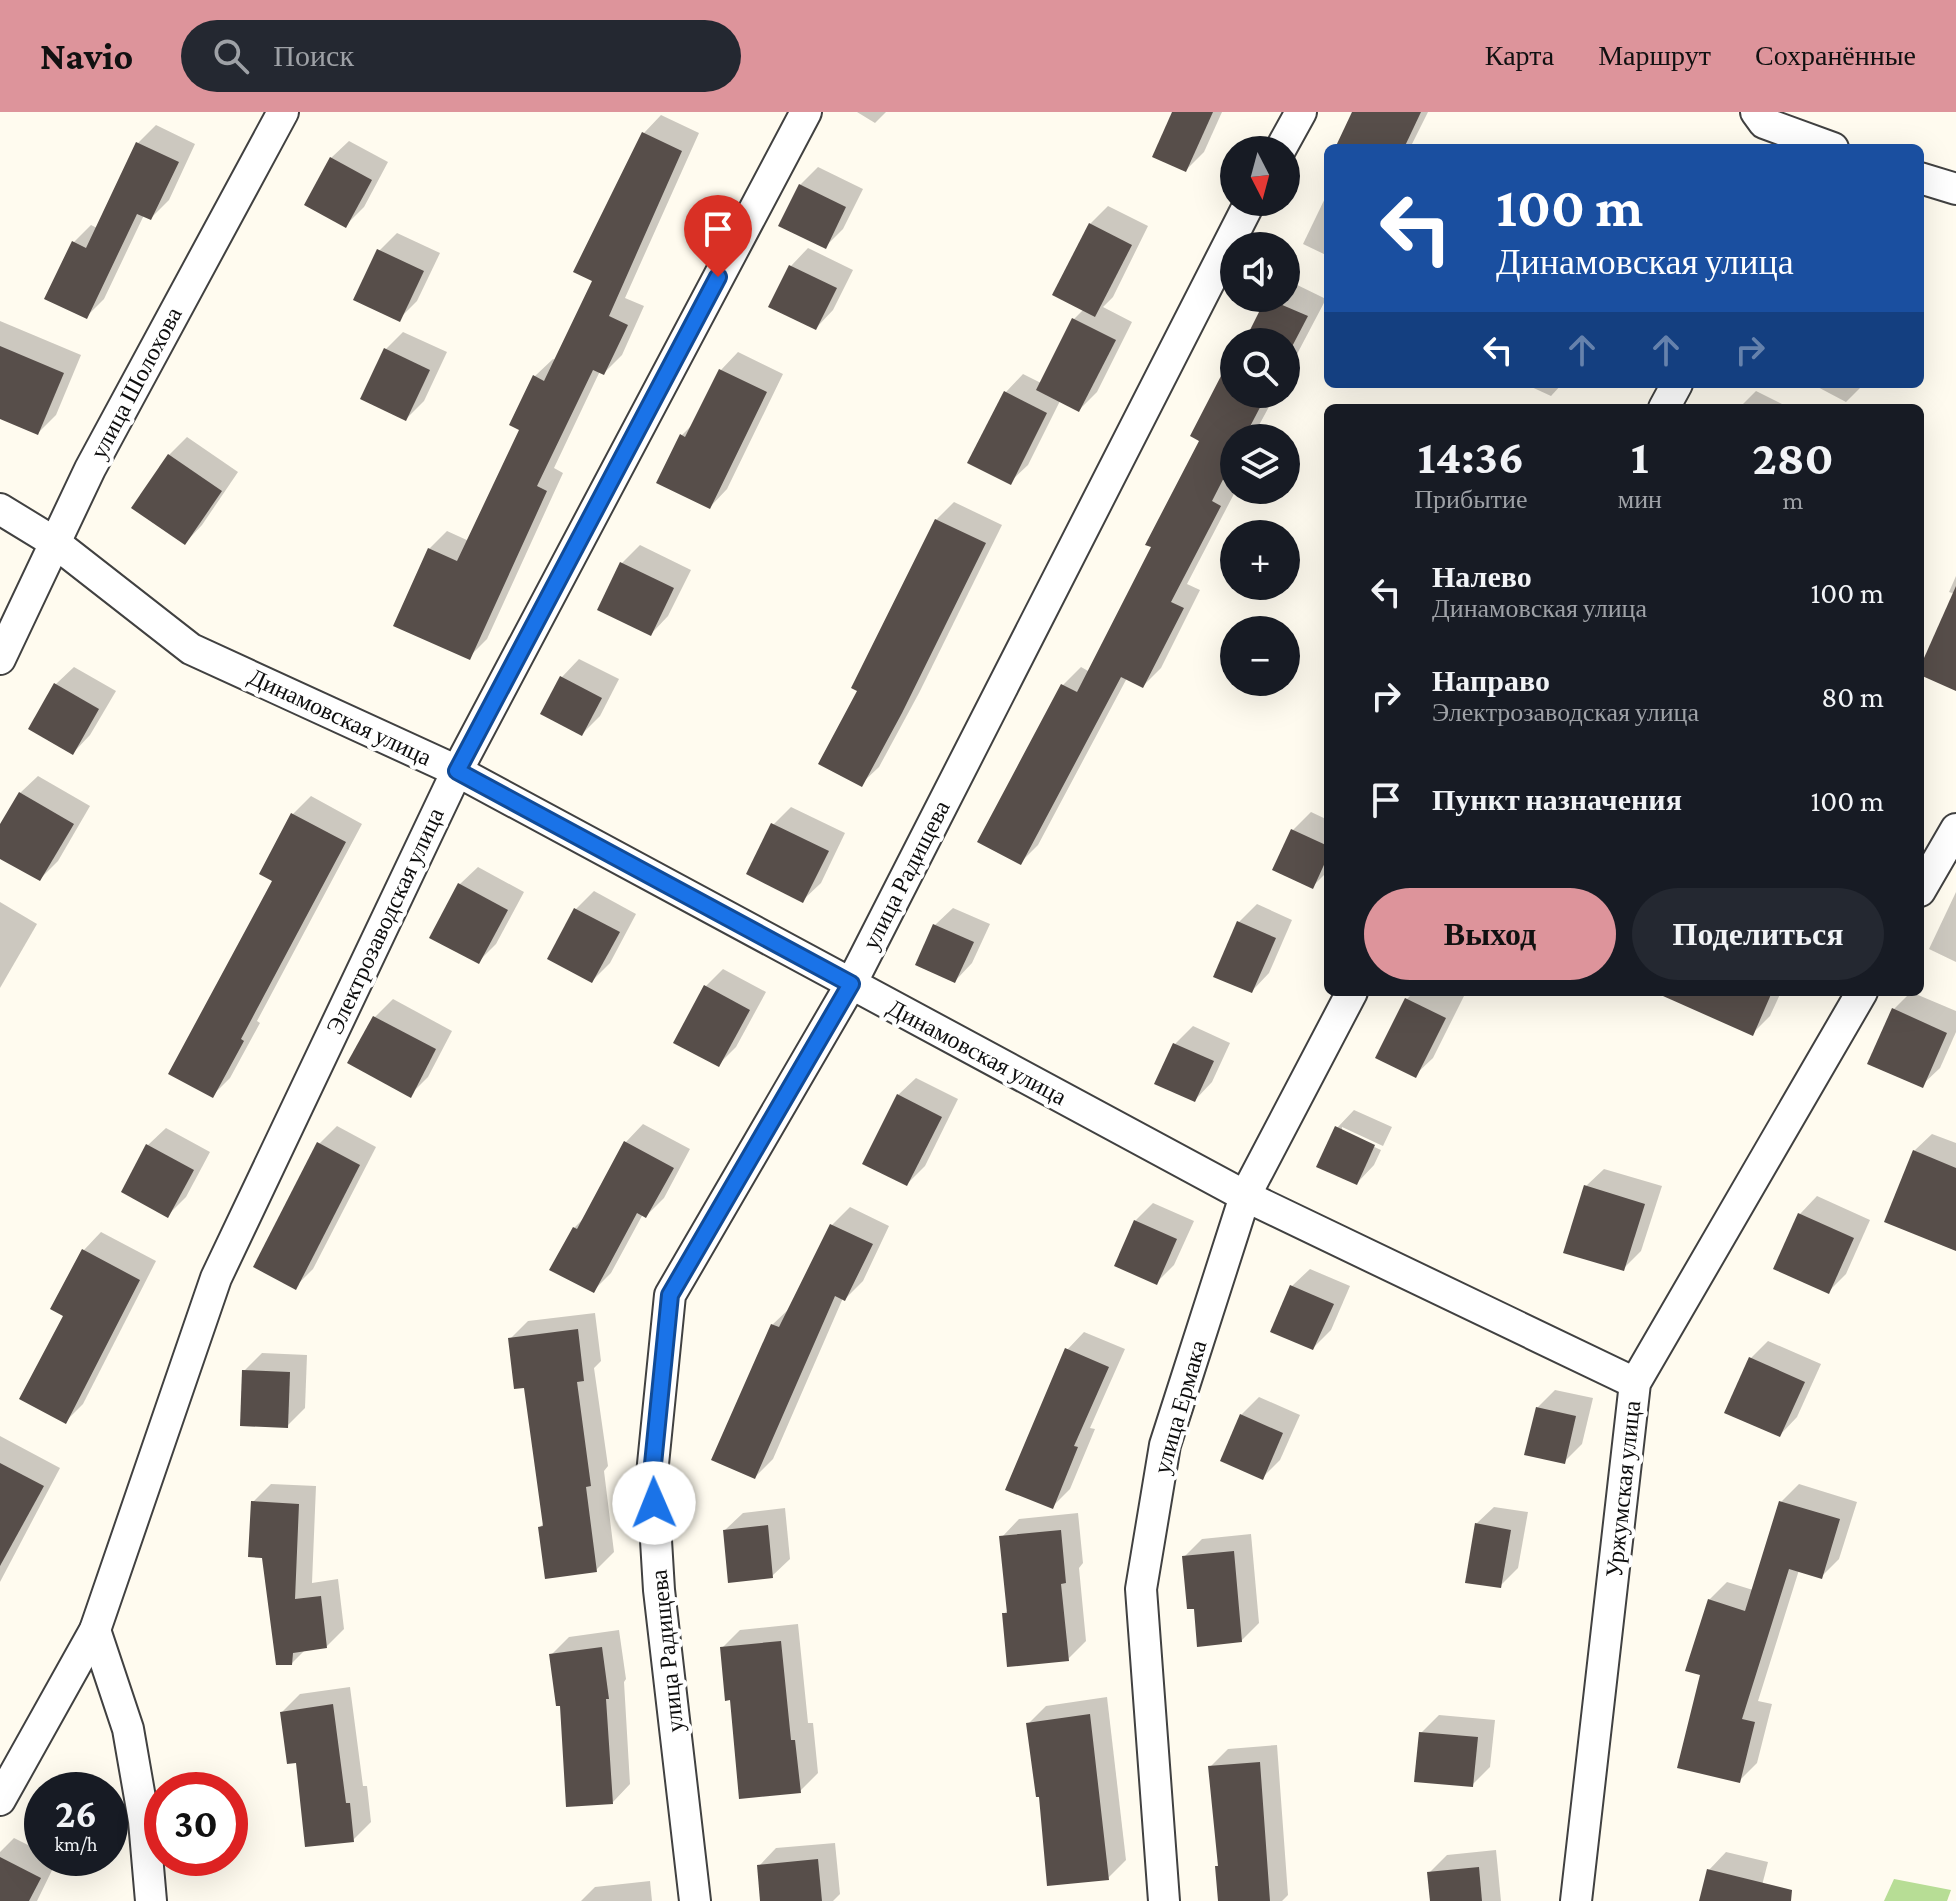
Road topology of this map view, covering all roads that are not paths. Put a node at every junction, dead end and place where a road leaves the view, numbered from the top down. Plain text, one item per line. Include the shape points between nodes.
1 (283, 112) edge
2 (806, 112) edge
3 (1301, 112) edge
4 (1760, 128) edge
5 (1288, 136) edge
6 (1818, 144) edge
7 (1924, 179) edge
8 (1956, 189) edge
9 (1243, 216) edge
10 (0, 509) edge
11 (54, 542) junction
12 (0, 659) edge
13 (457, 771) junction
14 (1956, 829) edge
15 (1924, 884) edge
16 (851, 984) junction
17 (1350, 996) edge
18 (1860, 996) edge
19 (1245, 1196) junction
20 (1635, 1383) junction
21 (95, 1630) junction
22 (0, 1800) edge
23 (151, 1901) edge
24 (695, 1901) edge
25 (1164, 1901) edge
26 (1576, 1901) edge

1 - 11 street, улица Шолохова
2 - 13 street, Электрозаводская улица
3 - 5 street
4 - 6 street
7 - 8 street
9 - 16 street, улица Радищева
10 - 11 street, Динамовская улица
11 - 12 street, улица Шолохова
11 - 13 street, Динамовская улица via 191,649
13 - 16 street, Динамовская улица
13 - 21 street, Электрозаводская улица via 216,1278
14 - 15 street
16 - 19 street, Динамовская улица
16 - 24 street, улица Радищева via 670,1295 652,1474 659,1590
17 - 19 street, улица Ермака
18 - 20 street, Уржумская улица
19 - 20 street, Динамовская улица
19 - 25 street, улица Ермака via 1165,1445 1141,1589
20 - 26 street, Уржумская улица
21 - 22 street, Электрозаводская улица
21 - 23 street via 128,1729

